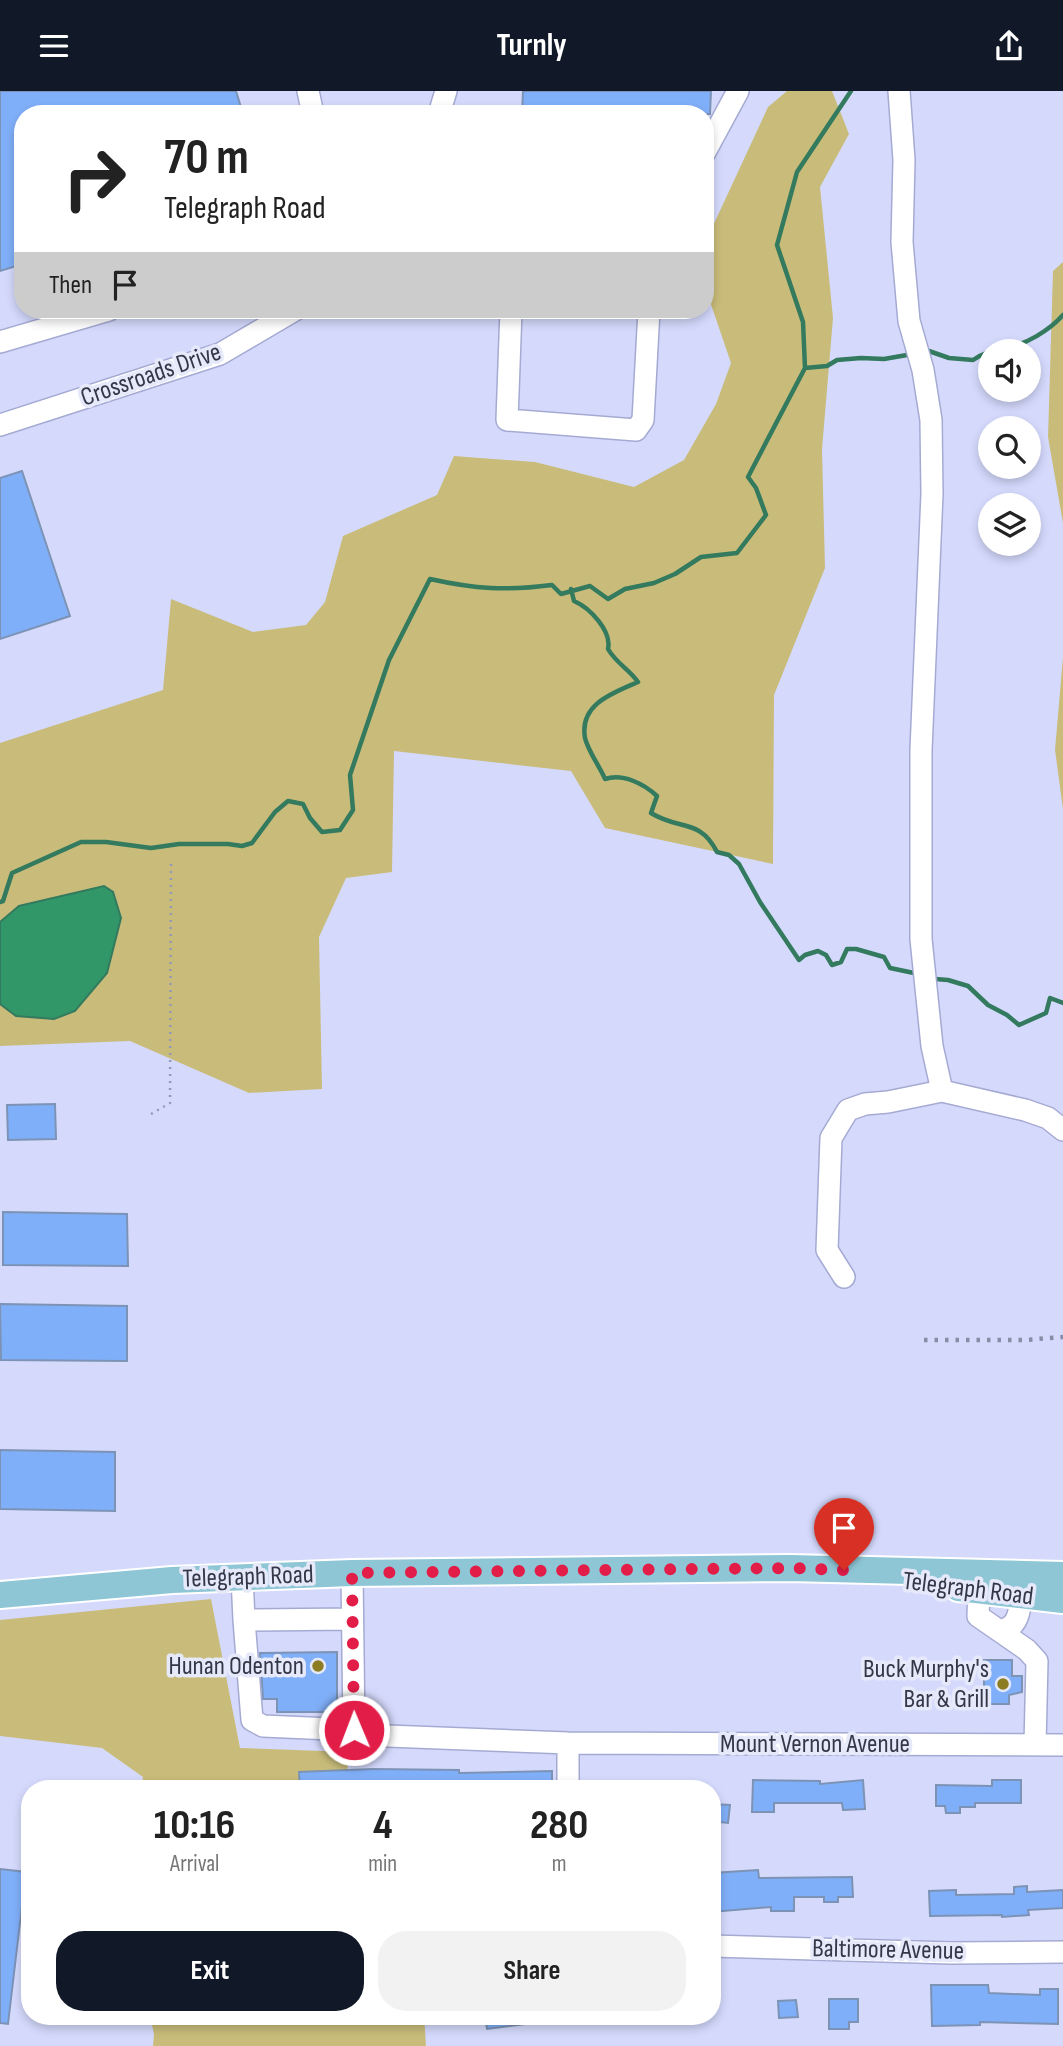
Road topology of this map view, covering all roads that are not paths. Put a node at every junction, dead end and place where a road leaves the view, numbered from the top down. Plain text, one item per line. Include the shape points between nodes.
1 (738, 91) edge
2 (899, 91) edge
3 (714, 135) edge
4 (78, 319) edge
5 (281, 319) edge
6 (511, 319) edge
7 (649, 319) edge
8 (0, 342) edge
9 (0, 425) edge
10 (942, 1091) junction
11 (1063, 1131) edge
12 (844, 1277) dead end
13 (790, 1568) junction
14 (352, 1573) junction
15 (1063, 1575) edge
16 (242, 1577) junction
17 (979, 1590) junction
18 (0, 1595) edge
19 (1022, 1595) junction
20 (1063, 1600) edge
21 (352, 1619) junction
22 (244, 1620) junction
23 (1000, 1631) junction
24 (358, 1733) junction
25 (568, 1744) junction
26 (1035, 1745) junction
27 (1063, 1745) edge
28 (568, 1780) edge
29 (721, 1946) edge
30 (1063, 1952) edge

1 - 3 street
2 - 10 street via 904,160 902,242 909,321 931,419 921,939 932,1046
4 - 8 street
5 - 9 street, Crossroads Drive via 220,354
6 - 7 street via 507,420 636,430 643,420
10 - 11 street via 1025,1109 1048,1118
10 - 12 street via 848,1110 831,1138 827,1250
13 - 14 main road, Telegraph Road
13 - 15 main road, Telegraph Road
13 - 17 main road, Telegraph Road
14 - 16 main road, Telegraph Road
14 - 21 street
16 - 18 main road, Telegraph Road
16 - 22 street
17 - 19 main road, Telegraph Road
17 - 23 street via 978,1616
19 - 20 main road, Telegraph Road
19 - 23 street via 1013,1626
21 - 22 street
21 - 24 street
22 - 24 street, Mount Vernon Avenue via 252,1720 263,1726
23 - 26 street via 1037,1661
24 - 25 street, Mount Vernon Avenue
25 - 26 street, Mount Vernon Avenue
25 - 28 street
26 - 27 street, Mount Vernon Avenue
29 - 30 street, Baltimore Avenue

